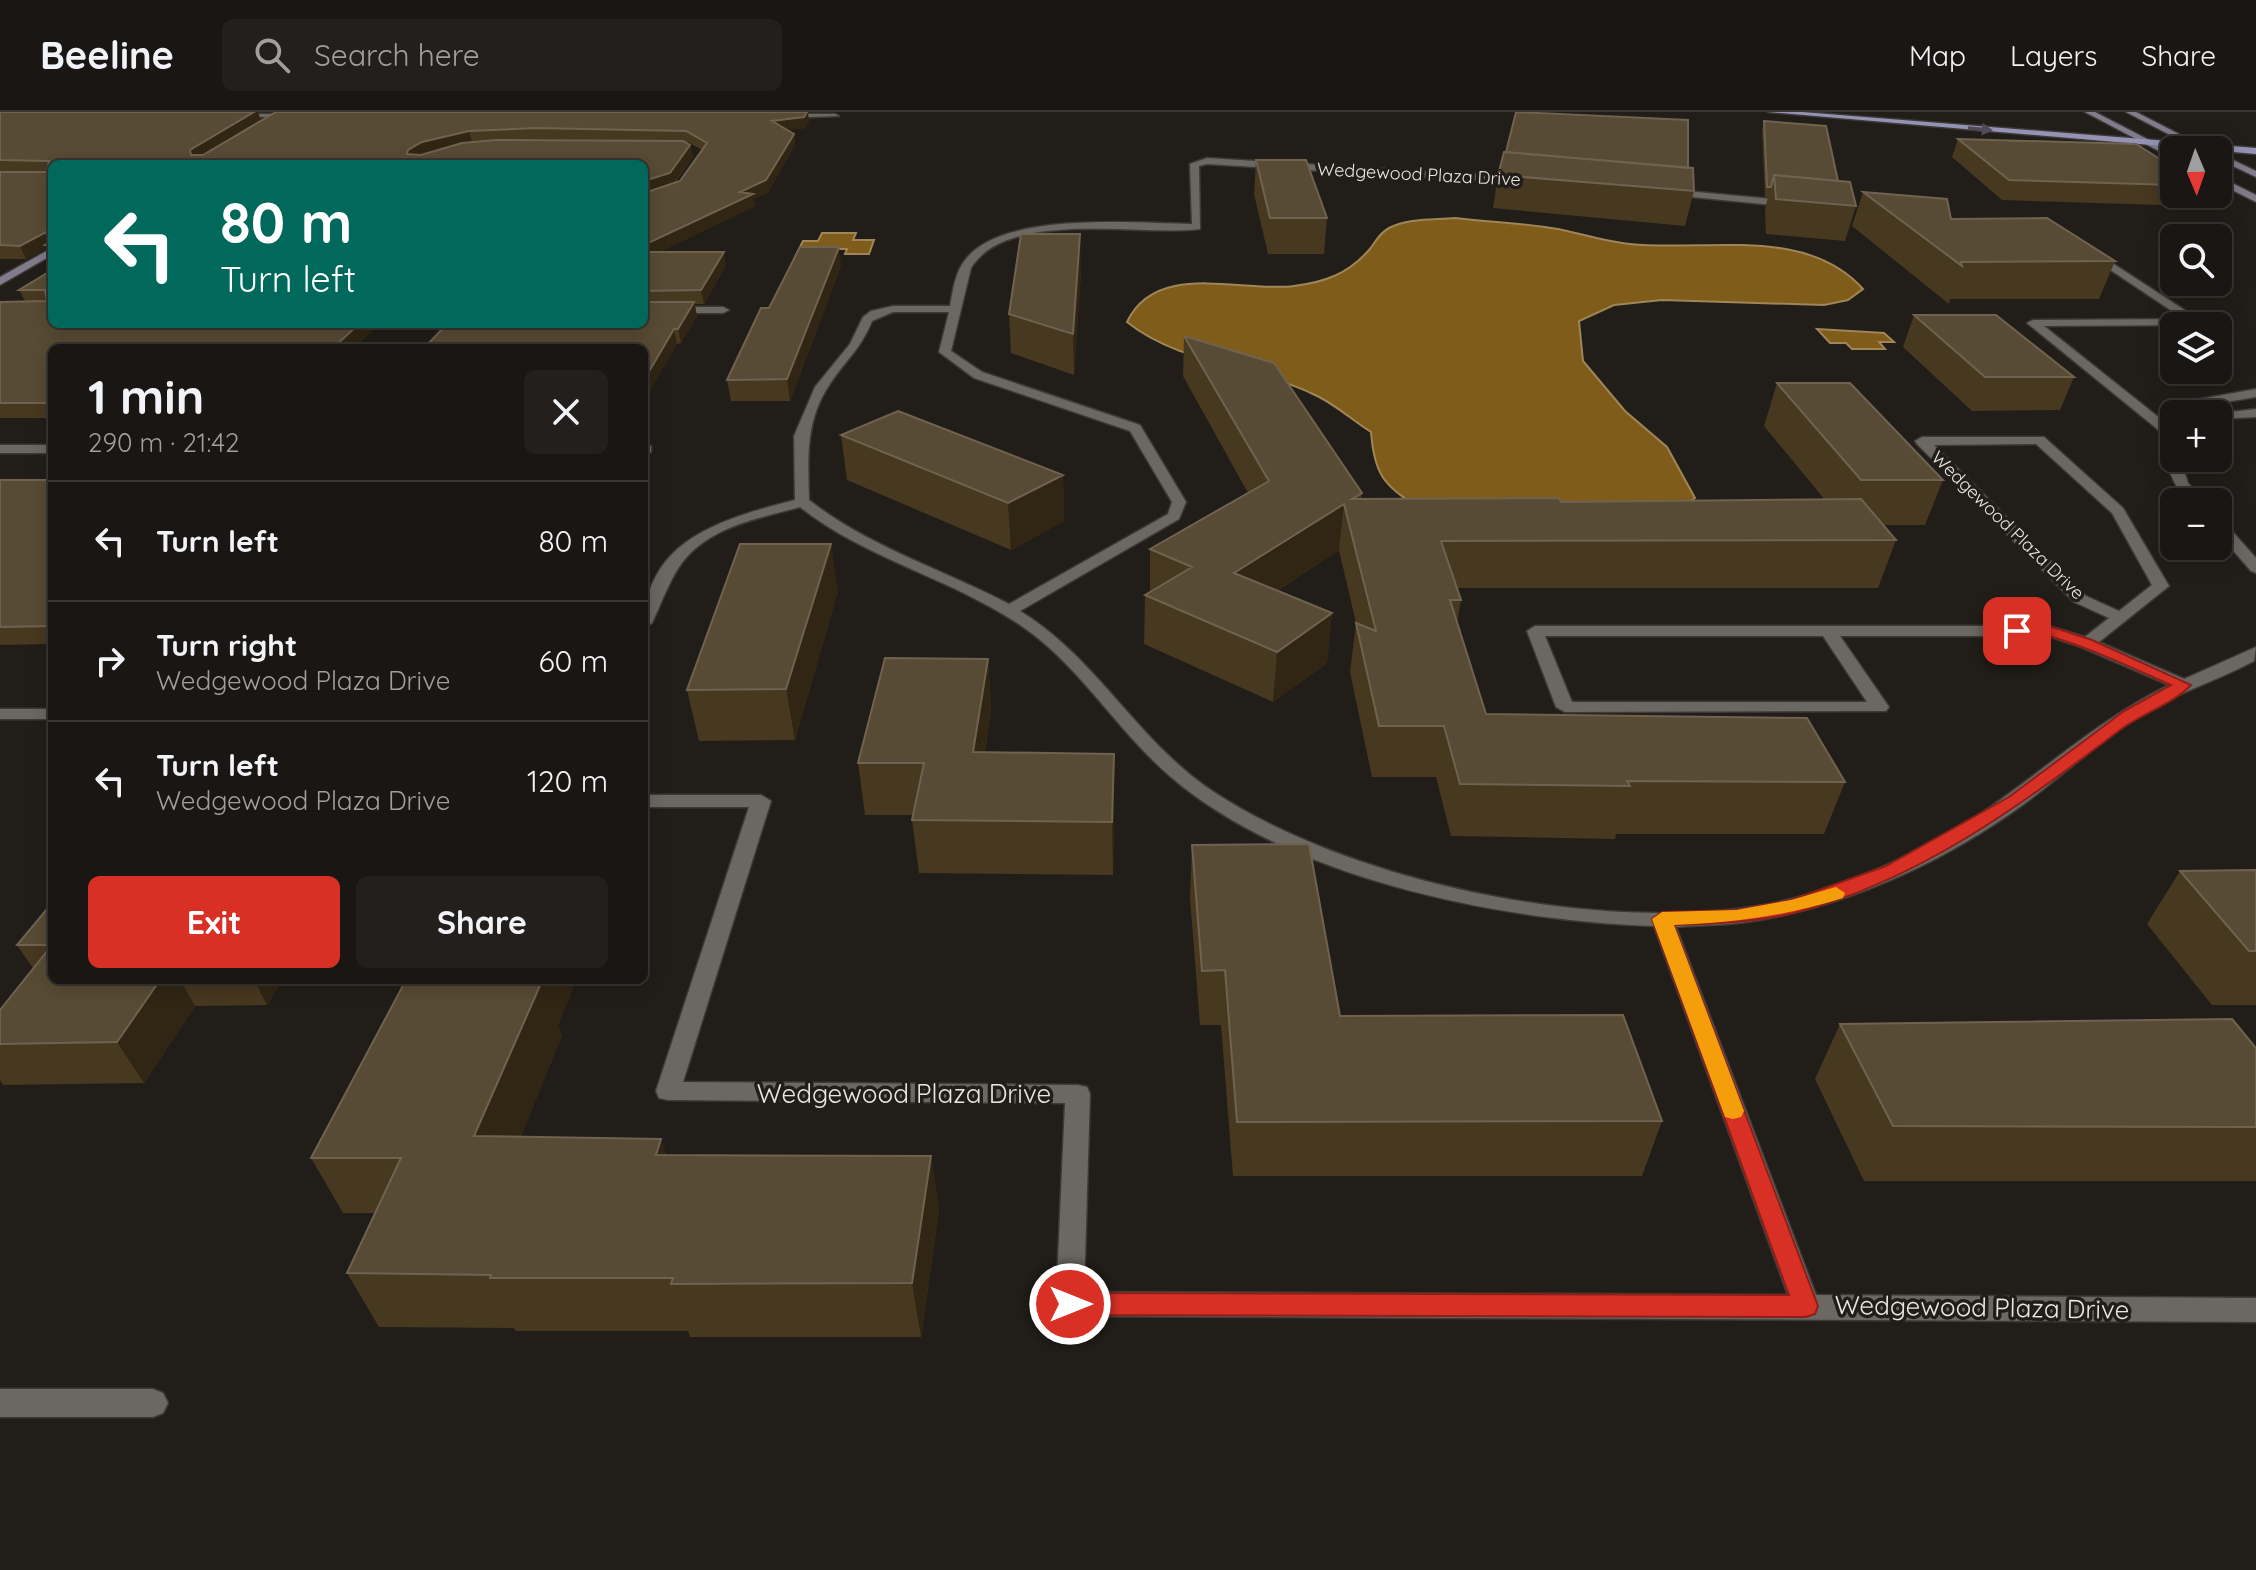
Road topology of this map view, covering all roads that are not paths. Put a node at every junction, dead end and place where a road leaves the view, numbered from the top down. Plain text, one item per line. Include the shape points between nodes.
1 (1772, 112) edge
2 (1907, 112) edge
3 (2089, 112) edge
4 (2130, 112) edge
5 (285, 114) edge
6 (219, 116) edge
7 (300, 116) edge
8 (772, 116) edge
9 (835, 116) dead end
10 (268, 124) edge
11 (2124, 130) junction
12 (2176, 135) junction
13 (2256, 141) edge
14 (2149, 143) junction
15 (2160, 144) edge
16 (2160, 149) edge
17 (2232, 150) edge
18 (2256, 151) edge
19 (2232, 163) edge
20 (2256, 174) edge
21 (1540, 181) edge
22 (2232, 186) edge
23 (1644, 190) edge
24 (2256, 199) edge
25 (1811, 206) edge
26 (2070, 239) edge
27 (48, 253) edge
28 (0, 282) edge
29 (955, 309) junction
30 (648, 310) edge
31 (723, 310) dead end
32 (2256, 393) edge
33 (2216, 400) edge
34 (2256, 413) edge
35 (2232, 414) edge
36 (2160, 419) edge
37 (0, 449) edge
38 (48, 449) edge
39 (802, 502) junction
40 (2232, 540) edge
41 (2256, 568) edge
42 (1009, 611) junction
43 (648, 615) edge
44 (2119, 617) junction
45 (1828, 631) junction
46 (2087, 643) junction
47 (2256, 652) edge
48 (2183, 685) junction
49 (0, 714) edge
50 (48, 714) edge
51 (648, 801) edge
52 (1662, 919) junction
53 (1806, 1306) junction
54 (2256, 1310) edge
55 (0, 1403) edge
56 (153, 1403) dead end

1 -> 14 main road
2 - 11 main road
3 - 11 street
4 - 12 street
5 - 6 street
5 - 7 street
5 - 10 street
8 - 9 street
11 - 12 main road
11 - 14 street
12 - 13 main road
14 - 15 main road
14 - 16 street
17 - 18 main road
19 - 20 street
21 - 29 street, Wedgewood Plaza Drive via 1207,161 1194,164 1197,227 1073,227 1010,236 972,257
22 - 24 street
23 - 25 street
26 - 36 street via 2197,322 2033,323
27 - 28 street
29 - 39 street via 893,309 867,319 856,345 821,387 801,436
29 - 42 street, Wedgewood Plaza Drive via 945,352 978,375 1135,428 1179,502 1174,516
30 - 31 street
32 - 33 street
34 - 35 street
37 - 38 street
39 - 42 street via 835,527
39 - 43 street via 717,526 690,543 673,563
40 - 41 street
42 - 52 street via 1074,662 1139,736 1198,789 1271,832 1331,859 1448,891 1588,914
44 - 44 street, Wedgewood Plaza Drive via 2161,586 2118,511 2051,450 2039,440 1922,441 2080,599
44 - 46 street, Wedgewood Plaza Drive
45 - 45 street via 1797,631 1535,631 1565,707 1880,707
45 - 46 street via 2049,631
46 - 48 street
47 - 48 street
48 - 52 street via 2130,714 2016,801 1892,871 1792,907
49 - 50 street
51 - 53 street, Wedgewood Plaza Drive via 761,801 668,1091 1078,1094 1070,1304
52 - 53 street
53 - 54 street, Wedgewood Plaza Drive
55 - 56 street

